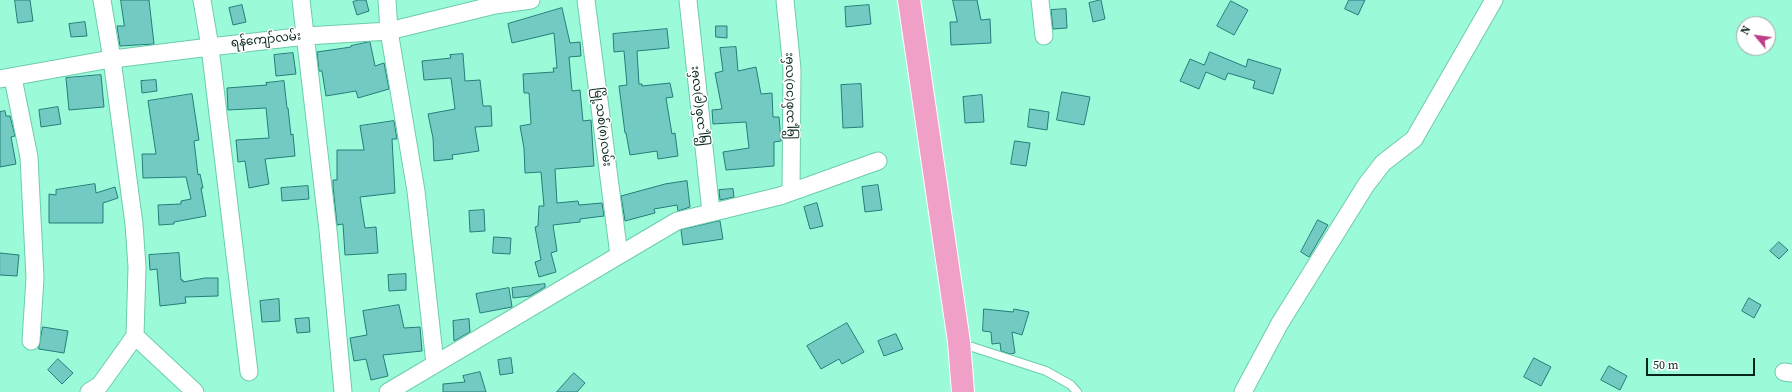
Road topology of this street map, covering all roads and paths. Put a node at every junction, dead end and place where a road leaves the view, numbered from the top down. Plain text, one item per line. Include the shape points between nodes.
1 (102, 0) edge
2 (202, 0) edge
3 (301, 0) edge
4 (387, 0) edge
5 (531, 0) edge
6 (586, 0) edge
7 (688, 0) edge
8 (785, 0) edge
9 (909, 0) edge
10 (1040, 0) edge
11 (1494, 0) edge
12 (495, 3) edge
13 (389, 31) junction
14 (306, 36) junction
15 (1044, 36) dead end
16 (210, 47) junction
17 (112, 59) junction
18 (7, 78) edge
19 (878, 161) dead end
20 (791, 192) junction
21 (711, 212) junction
22 (619, 255) junction
23 (135, 336) junction
24 (31, 341) dead end
25 (959, 342) junction
26 (435, 364) junction
27 (249, 372) dead end
28 (88, 392) edge
29 (195, 392) edge
30 (343, 392) edge
31 (388, 392) edge
32 (963, 392) edge
33 (1077, 392) edge
34 (1243, 392) edge

1 - 17 street
2 - 16 street
3 - 14 street
4 - 13 street
5 - 12 street, ရန်ကျော်လမ်း
6 - 22 street, မြို့သစ်(၈)လမ်း
7 - 21 street, မြို့သစ်(၉)လမ်း
8 - 20 street, မြို့သစ်(၁၀)လမ်း via 792,69
9 - 25 highway
10 - 15 street
11 - 34 street via 1414,139 1383,163 1366,185 1280,323
12 - 13 street, ရန်ကျော်လမ်း
13 - 14 street, ရန်ကျော်လမ်း
13 - 26 street via 416,191
14 - 16 street, ရန်ကျော်လမ်း
14 - 30 street
16 - 17 street, ရန်ကျော်လမ်း
16 - 27 street
17 - 18 street, ရန်ကျော်လမ်း
17 - 23 street via 134,224 137,267
18 - 24 street via 29,157 35,278
19 - 20 street
20 - 21 street
21 - 22 street via 677,221
22 - 26 street
23 - 28 street via 100,385
23 - 29 street
25 - 32 highway
25 - 33 lane via 1046,371
26 - 31 street

